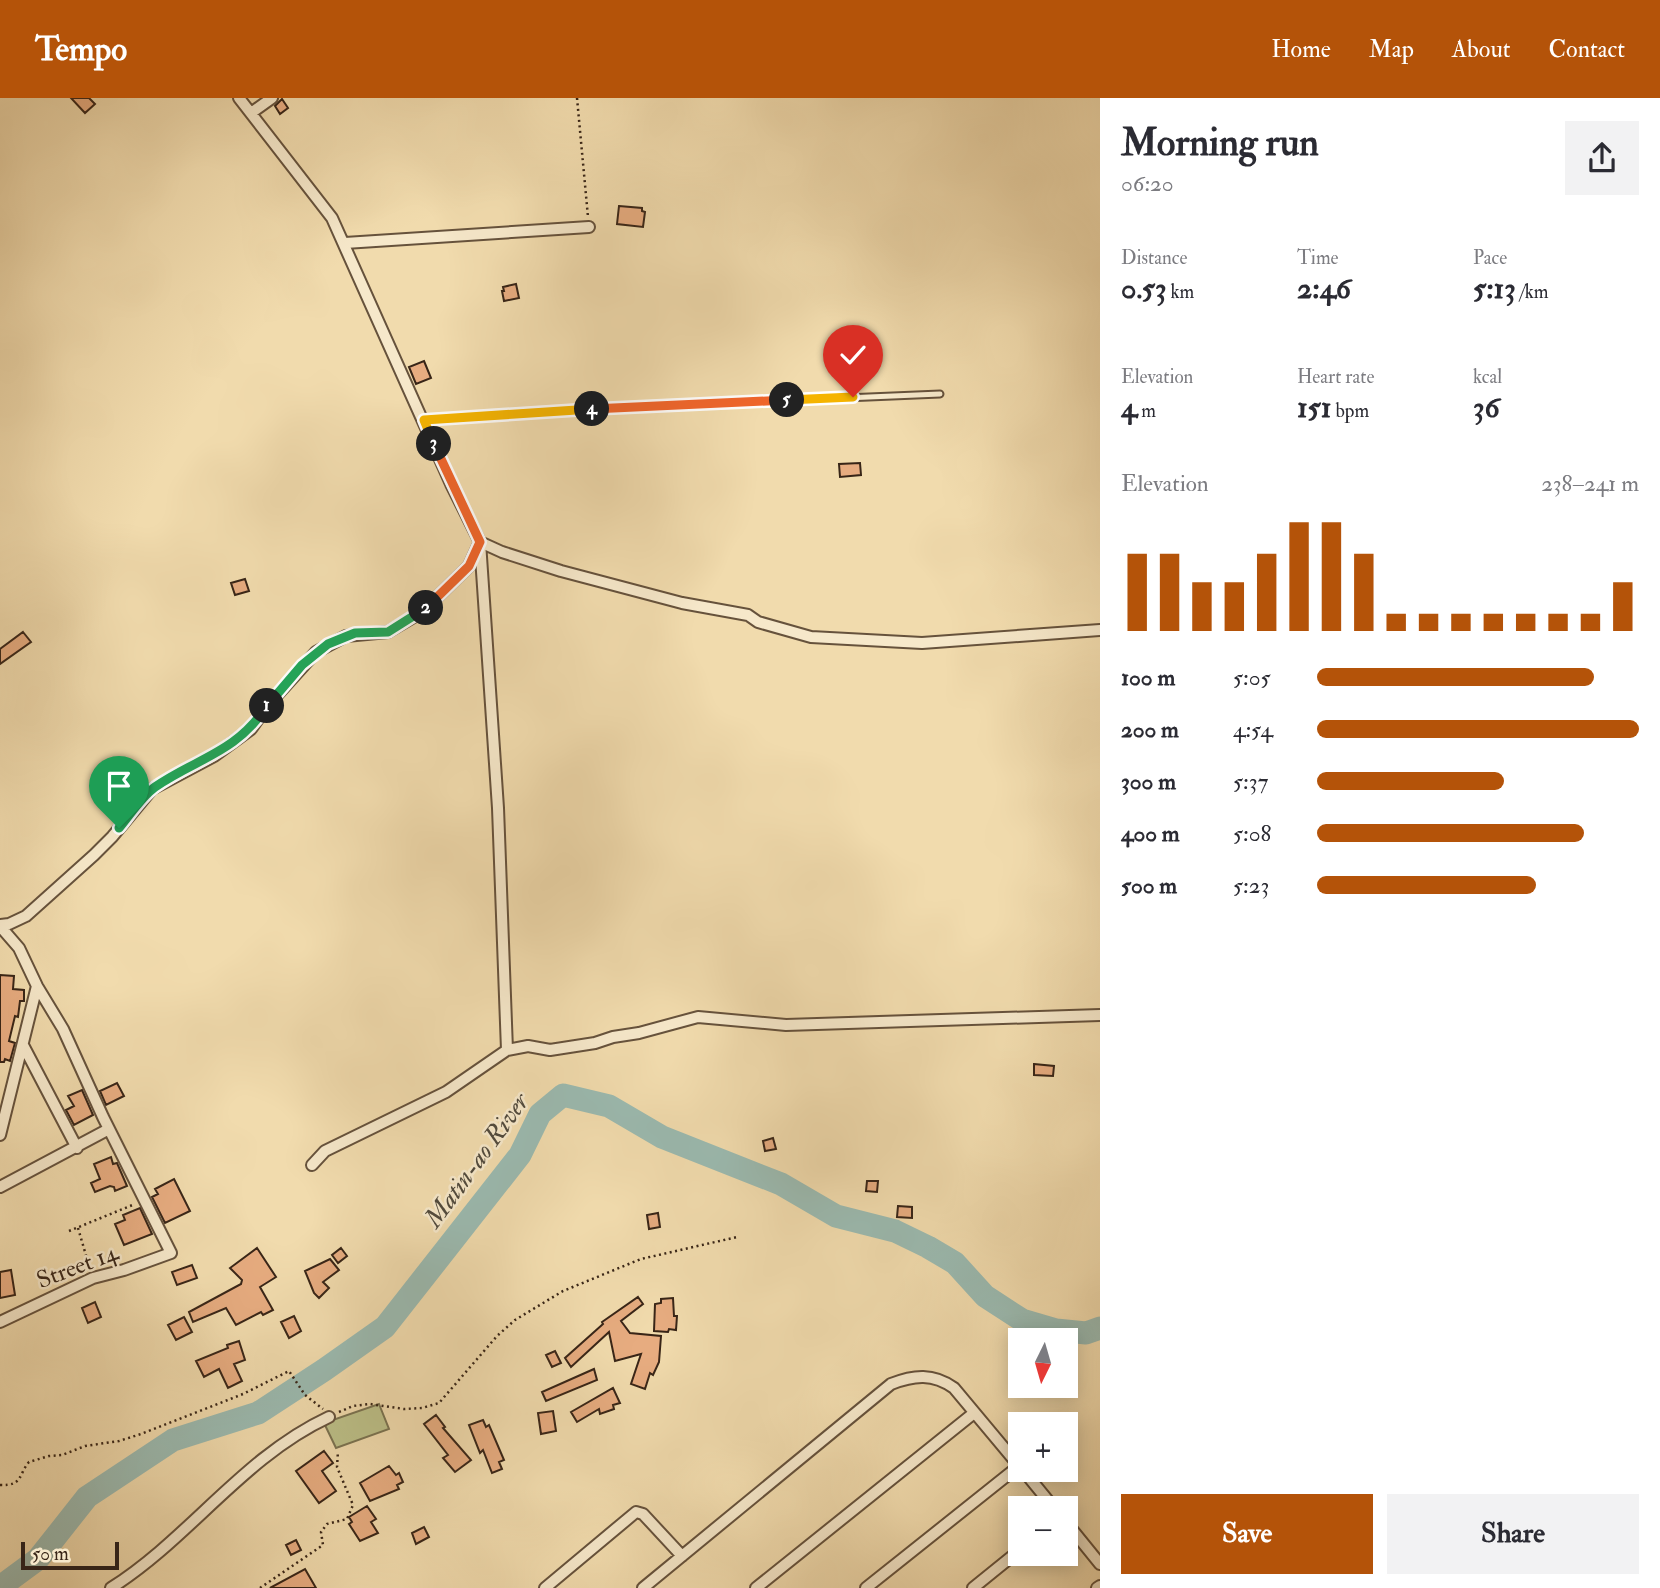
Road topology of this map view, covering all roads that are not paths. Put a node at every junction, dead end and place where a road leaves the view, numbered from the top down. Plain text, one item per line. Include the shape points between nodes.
1 (239, 98) edge
2 (272, 98) edge
3 (251, 113) junction
4 (589, 227) road end
5 (345, 243) junction
6 (940, 394) dead end
7 (424, 420) junction
8 (480, 542) junction
9 (1100, 630) edge
10 (0, 925) edge
11 (37, 986) junction
12 (1100, 1015) edge
13 (23, 1045) junction
14 (507, 1050) junction
15 (109, 1129) junction
16 (0, 1135) edge
17 (77, 1148) junction
18 (312, 1165) dead end
19 (0, 1187) edge
20 (0, 1322) edge
21 (974, 1413) junction
22 (329, 1417) road end
23 (1008, 1453) edge
24 (1008, 1478) edge
25 (1033, 1482) edge
26 (1044, 1496) edge
27 (1078, 1537) edge
28 (682, 1556) junction
29 (1008, 1560) edge
30 (1100, 1564) edge
31 (111, 1588) edge
32 (545, 1588) edge
33 (643, 1588) edge
34 (756, 1588) edge
35 (866, 1588) edge
36 (973, 1588) edge

1 - 3 street
2 - 3 street
3 - 5 street via 332,218
4 - 5 street
5 - 7 street
6 - 7 lane
7 - 8 street
8 - 9 street via 561,571 748,615 811,637 922,643
8 - 10 street via 469,566 422,612 388,632 346,636 316,652 251,729 214,756 152,789 112,837 26,916
8 - 14 street via 497,794
10 - 11 street via 19,948
11 - 13 street
11 - 15 street via 74,1050
12 - 14 street via 786,1025 698,1017 595,1043
13 - 16 street
13 - 17 street
14 - 18 street via 446,1092 326,1151
15 - 17 street
15 - 20 street, Street 14 via 171,1252 93,1278
17 - 19 street
21 - 23 street
21 - 28 street via 943,1380 909,1377 891,1384
21 - 34 street
22 - 31 street via 273,1450 220,1494 167,1548
24 - 35 street
25 - 26 street
27 - 30 street
28 - 32 street via 636,1512
28 - 33 street
29 - 36 street

